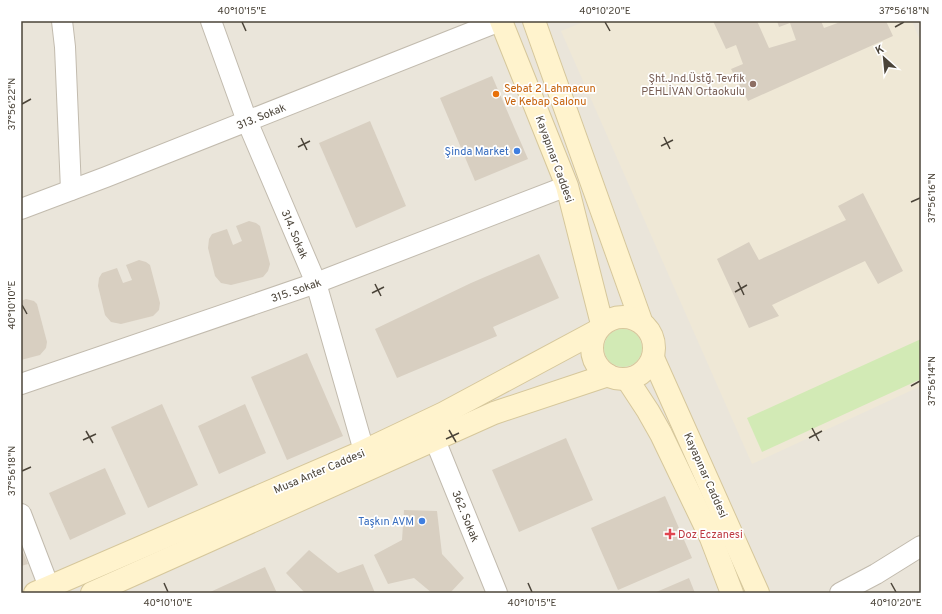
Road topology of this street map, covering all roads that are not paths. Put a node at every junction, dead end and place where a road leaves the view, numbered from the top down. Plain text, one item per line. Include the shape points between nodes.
1 (62, 21) edge
2 (211, 21) edge
3 (501, 21) edge
4 (534, 21) edge
5 (247, 121) junction
6 (567, 186) junction
7 (71, 190) junction
8 (21, 209) edge
9 (316, 284) junction
10 (641, 321) junction
11 (599, 328) junction
12 (653, 358) junction
13 (617, 377) junction
14 (21, 384) edge
15 (435, 440) junction
16 (364, 451) junction
17 (21, 514) edge
18 (921, 546) edge
19 (42, 590) edge
20 (92, 593) edge
21 (497, 593) edge
22 (732, 593) edge
23 (758, 593) edge
24 (840, 593) edge

1 - 7 street
2 - 5 street, 314. Sokak
3 - 5 street, 313. Sokak
3 - 6 main road, Kayapınar Caddesi
4 - 10 main road
5 - 7 street, 313. Sokak
5 - 9 street, 314. Sokak
6 - 9 street, 315. Sokak
6 - 11 main road, Kayapınar Caddesi
7 - 8 street, 313. Sokak
9 - 14 street, 315. Sokak
9 - 16 street, 314. Sokak
10 - 11 main road via 621,316 611,318
10 - 12 main road via 653,338
11 - 13 main road via 592,342 593,356 600,370
11 - 16 main road, Musa Anter Caddesi via 444,413
12 - 13 main road via 649,366 636,377
12 - 23 main road, Kayapınar Caddesi
13 - 15 main road, Musa Anter Caddesi via 494,413
13 - 22 main road, Kayapınar Caddesi via 648,411 664,441 711,538
15 - 20 main road, Musa Anter Caddesi
15 - 21 street, 362. Sokak
16 - 19 main road, Musa Anter Caddesi
17 - 19 street
18 - 24 street

